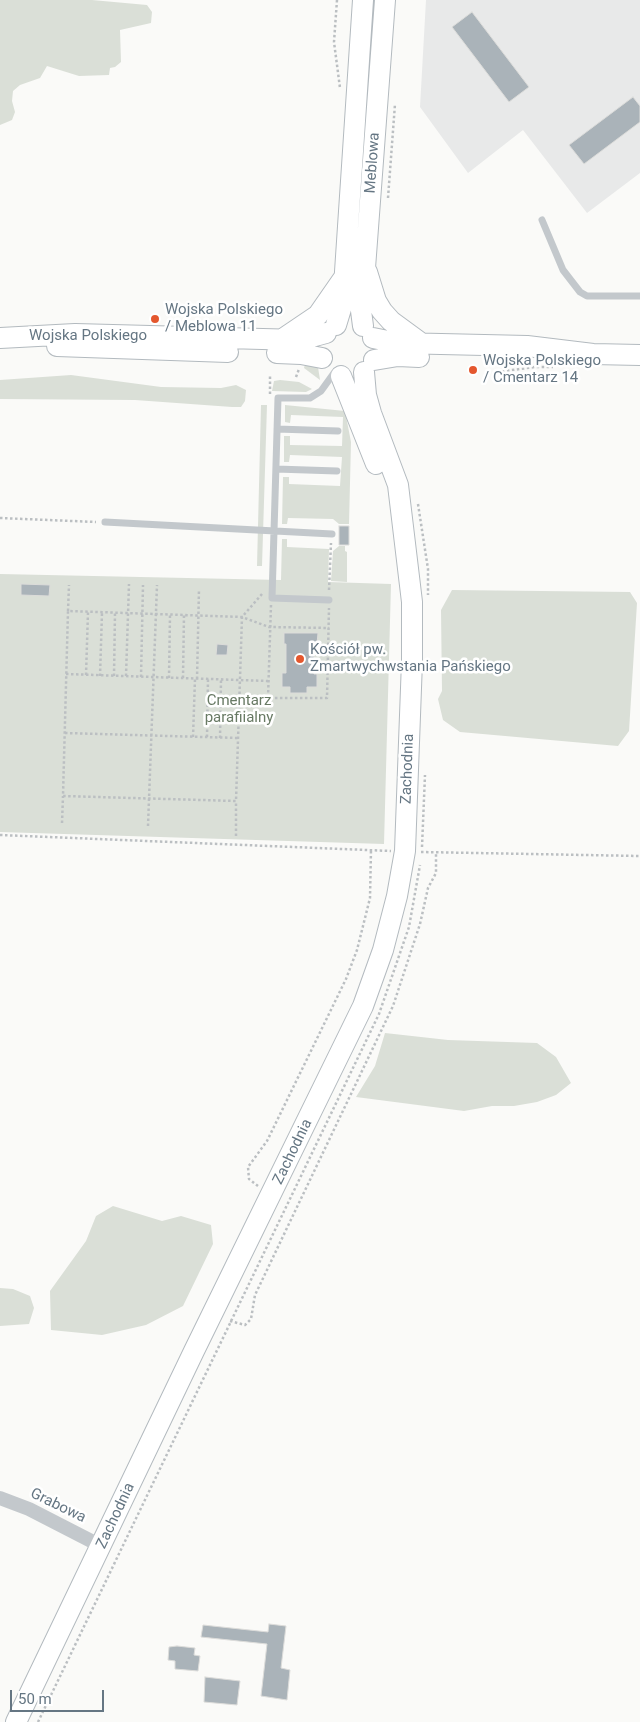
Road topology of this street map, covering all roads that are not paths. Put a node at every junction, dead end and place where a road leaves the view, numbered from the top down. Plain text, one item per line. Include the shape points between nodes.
1 (363, 0) edge
2 (385, 0) edge
3 (542, 220) dead end
4 (365, 268) junction
5 (344, 277) junction
6 (640, 296) edge
7 (331, 329) junction
8 (368, 332) junction
9 (0, 339) edge
10 (281, 340) junction
11 (421, 343) junction
12 (593, 354) junction
13 (640, 355) edge
14 (369, 366) junction
15 (332, 369) junction
16 (277, 429) junction
17 (338, 431) dead end
18 (276, 469) junction
19 (337, 471) dead end
20 (104, 522) road end
21 (274, 533) junction
22 (332, 534) road end
23 (405, 540) junction
24 (329, 600) road end
25 (0, 1498) edge
26 (101, 1546) junction
27 (16, 1722) edge

1 - 5 main road, Meblowa
2 - 4 main road, Meblowa
3 - 6 lane via 563,270 580,292 587,296
4 - 8 main road, Meblowa via 360,303
4 - 11 main road via 382,311
5 - 7 main road, Meblowa via 343,302
5 - 10 main road via 318,315
7 - 8 main road via 347,322
7 - 10 main road, Wojska Polskiego via 308,340
7 - 15 main road via 321,345
8 - 11 main road via 398,343
8 - 14 main road via 376,351
9 - 10 main road, Wojska Polskiego via 75,334
9 - 15 main road, Wojska Polskiego via 84,348 301,354
11 - 12 main road via 527,346
12 - 13 main road
12 - 14 main road via 533,360 398,356
14 - 15 main road via 355,376
14 - 23 main road, Zachodnia via 369,404 398,485
15 - 16 lane via 321,391 310,398 278,398
15 - 23 main road, Zachodnia
16 - 17 lane
16 - 18 lane
18 - 19 lane
18 - 21 lane
20 - 21 lane via 247,528
21 - 22 lane
21 - 24 lane via 272,598
23 - 26 main road, Zachodnia via 412,602 413,852 396,896 383,950 363,1006 272,1194 221,1317
25 - 26 street, Grabowa via 29,1509
26 - 27 main road, Zachodnia

